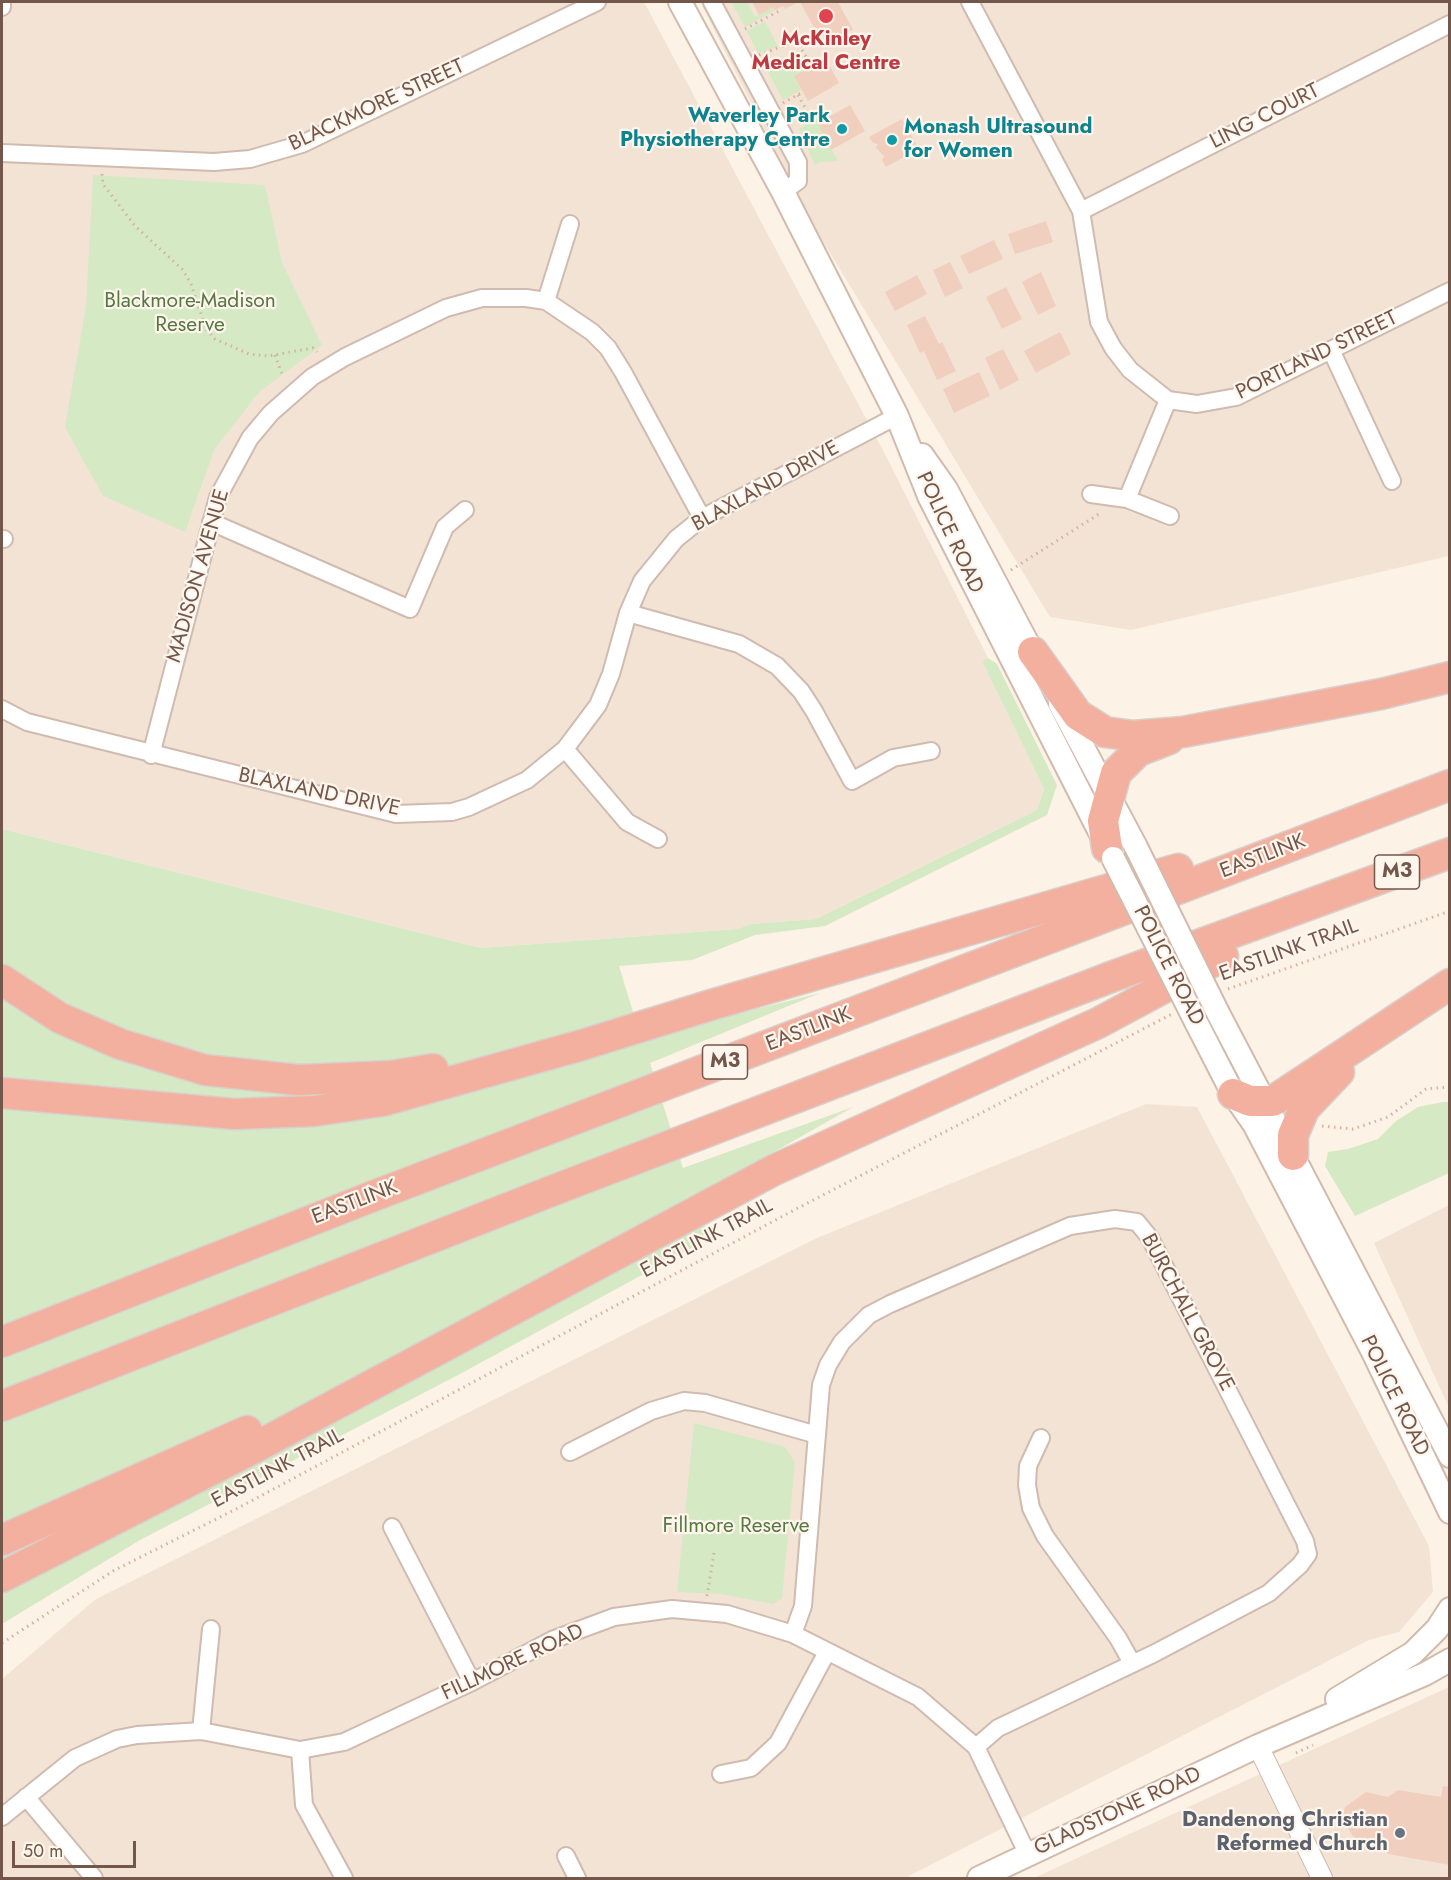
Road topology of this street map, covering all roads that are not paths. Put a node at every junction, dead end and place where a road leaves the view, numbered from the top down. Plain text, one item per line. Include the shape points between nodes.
1 (2, 2) edge
2 (597, 2) edge
3 (680, 2) edge
4 (712, 2) edge
5 (970, 2) edge
6 (2, 7) edge
7 (1449, 24) edge
8 (715, 68) junction
9 (749, 70) junction
10 (2, 153) edge
11 (783, 192) junction
12 (1081, 211) junction
13 (570, 224) dead end
14 (1449, 291) edge
15 (546, 301) junction
16 (1331, 350) junction
17 (1168, 400) junction
18 (897, 416) junction
19 (1392, 481) dead end
20 (1091, 494) dead end
21 (1126, 499) junction
22 (465, 510) dead end
23 (1170, 516) dead end
24 (702, 518) junction
25 (211, 522) junction
26 (628, 613) junction
27 (1033, 652) junction
28 (1449, 677) edge
29 (2, 709) edge
30 (1183, 732) junction
31 (565, 749) junction
32 (931, 751) dead end
33 (151, 755) junction
34 (1449, 784) edge
35 (1108, 795) junction
36 (658, 839) dead end
37 (1119, 851) junction
38 (1449, 853) edge
39 (1345, 892) junction
40 (2, 980) edge
41 (1449, 984) edge
42 (1382, 1031) junction
43 (582, 1045) junction
44 (2, 1093) edge
45 (1233, 1094) junction
46 (1266, 1102) junction
47 (1293, 1155) junction
48 (519, 1306) junction
49 (2, 1342) edge
50 (2, 1406) edge
51 (818, 1435) junction
52 (1041, 1438) dead end
53 (570, 1452) dead end
54 (1449, 1456) edge
55 (1449, 1512) edge
56 (392, 1527) dead end
57 (2, 1540) edge
58 (2, 1577) edge
59 (1449, 1609) edge
60 (211, 1629) dead end
61 (793, 1634) junction
62 (827, 1652) junction
63 (1449, 1660) edge
64 (1132, 1663) junction
65 (472, 1682) junction
66 (201, 1731) junction
67 (1258, 1746) junction
68 (976, 1747) junction
69 (300, 1750) junction
70 (722, 1774) dead end
71 (26, 1797) junction
72 (2, 1817) edge
73 (566, 1856) dead end
74 (1028, 1856) junction
75 (94, 1878) edge
76 (344, 1878) edge
77 (577, 1878) edge
78 (979, 1878) edge
79 (1322, 1878) edge

1 - 6 street
2 - 10 street, BLACKMORE STREET via 302,144 250,159 214,162
3 - 8 main road, POLICE ROAD
4 - 9 street
5 - 12 street
7 - 12 street, LING COURT
8 - 9 street
8 - 11 main road, POLICE ROAD
9 - 11 street via 798,162 798,181
11 - 18 main road, POLICE ROAD
12 - 17 street via 1099,322 1130,370
13 - 15 street
14 - 16 street, PORTLAND STREET
15 - 24 street, MADISON AVENUE via 578,321 608,348
15 - 25 street, MADISON AVENUE via 498,297 470,300 327,367 271,413 250,438 218,497
16 - 17 street, PORTLAND STREET via 1236,397 1197,404
16 - 19 street
17 - 21 street
18 - 24 street, BLAXLAND DRIVE
18 - 27 main road, POLICE ROAD via 946,489
18 - 37 main road, POLICE ROAD via 929,496
20 - 21 street
21 - 23 street
22 - 25 street via 445,527 411,609
24 - 26 street, BLAXLAND DRIVE via 659,558 642,581
25 - 33 street, MADISON AVENUE
26 - 31 street, BLAXLAND DRIVE via 598,705
26 - 32 street via 739,644 777,666 801,691 852,781 893,758
27 - 30 highway via 1078,715 1105,732 1133,736
27 - 35 main road, POLICE ROAD
28 - 30 highway
29 - 33 street, BLAXLAND DRIVE via 27,722
30 - 35 highway via 1138,751 1116,773
31 - 33 street, BLAXLAND DRIVE via 527,780 469,807 452,812 396,814
31 - 36 street via 627,822
34 - 43 highway via 1089,896
34 - 49 highway, EASTLINK / M3
35 - 37 highway via 1103,821
37 - 45 main road, POLICE ROAD, bridge via 1187,1017
37 - 46 main road, POLICE ROAD, bridge via 1218,1003
38 - 39 highway, M3
39 - 48 highway via 1098,1023 774,1170
39 - 50 highway, M3 via 560,1187
40 - 43 highway via 60,1018 120,1044 216,1071 299,1080 391,1076
41 - 42 highway
42 - 46 highway
42 - 47 highway via 1304,1109 1293,1135
43 - 44 highway via 382,1101 314,1111 234,1114
45 - 46 highway
45 - 55 main road, POLICE ROAD via 1254,1124 1368,1343
46 - 47 main road, POLICE ROAD
47 - 54 main road, POLICE ROAD
48 - 57 highway via 302,1408
48 - 58 highway
51 - 53 street via 705,1403 684,1401 651,1411
51 - 61 street, BURCHALL GROVE via 803,1606
51 - 64 street, BURCHALL GROVE via 821,1384 828,1365 842,1342 869,1315 1070,1226 1115,1219 1137,1222 1150,1238 1305,1541 1308,1554 1269,1593
52 - 64 street via 1028,1466 1031,1508 1045,1536
56 - 65 street
59 - 67 main road, GLADSTONE ROAD via 1437,1629 1413,1653
60 - 66 street
61 - 62 street, FILLMORE ROAD
61 - 65 street, FILLMORE ROAD via 727,1614 672,1609 614,1617 552,1640
62 - 68 street, FILLMORE ROAD via 918,1697
62 - 70 street via 778,1743 751,1768
63 - 67 main road, GLADSTONE ROAD
64 - 68 street, BURCHALL GROVE via 998,1728
65 - 69 street, FILLMORE ROAD via 367,1733 344,1742
66 - 69 street, FILLMORE ROAD
66 - 71 street, FILLMORE ROAD via 117,1739 75,1758
67 - 74 main road, GLADSTONE ROAD
67 - 79 street
68 - 74 street, FILLMORE ROAD
69 - 76 street via 304,1805
71 - 72 street, FILLMORE ROAD
71 - 75 street
73 - 77 street
74 - 78 main road, GLADSTONE ROAD

